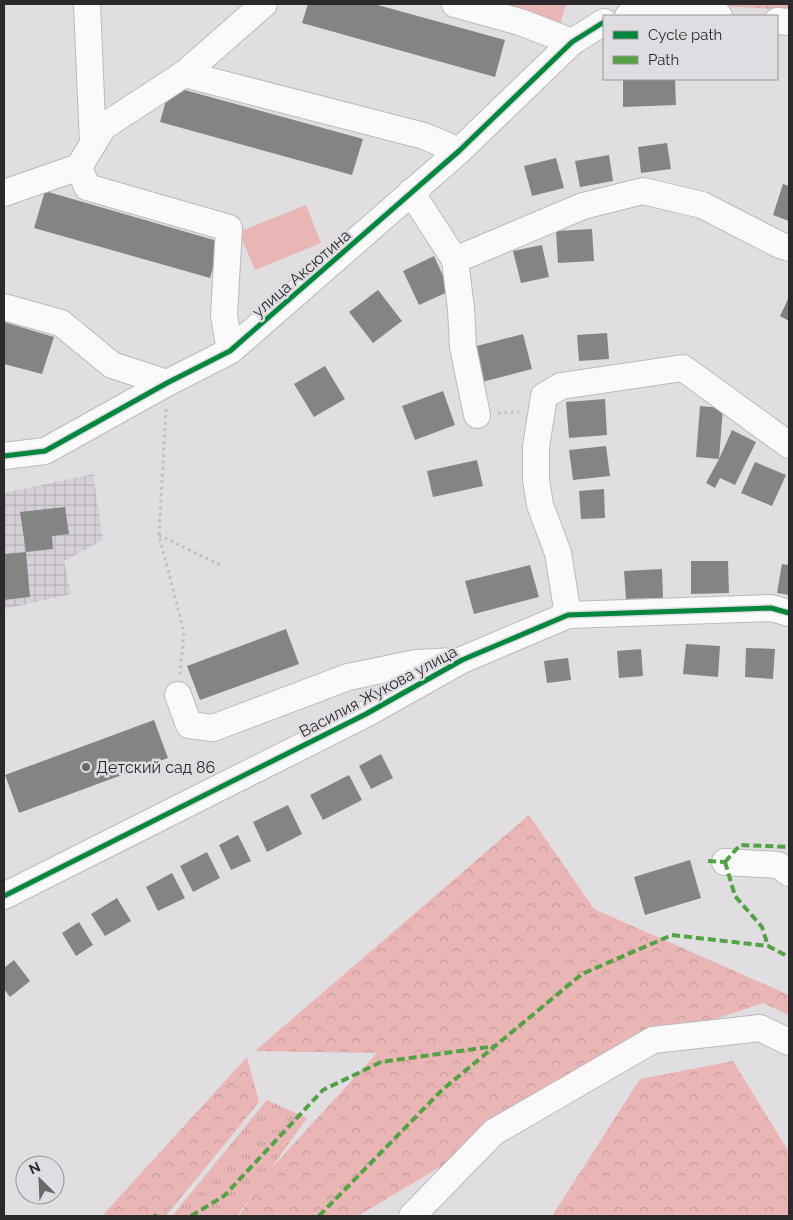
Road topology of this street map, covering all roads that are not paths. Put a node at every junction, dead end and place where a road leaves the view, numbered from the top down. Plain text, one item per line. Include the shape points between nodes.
1 (87, 4) edge
2 (264, 4) edge
3 (455, 4) edge
4 (639, 15) edge
5 (708, 15) edge
6 (603, 23) edge
7 (572, 42) junction
8 (184, 74) junction
9 (93, 144) junction
10 (459, 151) junction
11 (79, 167) junction
12 (412, 192) junction
13 (4, 193) edge
14 (789, 248) edge
15 (455, 260) junction
16 (4, 307) edge
17 (230, 351) junction
18 (168, 384) junction
19 (477, 415) road end
20 (789, 445) edge
21 (4, 456) edge
22 (789, 612) edge
23 (568, 615) junction
24 (462, 660) junction
25 (178, 695) road end
26 (725, 862) dead end
27 (789, 873) edge
28 (4, 896) edge
29 (789, 1042) edge
30 (412, 1216) edge

1 - 9 street
2 - 8 street
3 - 7 street via 520,22
4 - 5 street via 673,12
6 - 7 street, улица Аксютина
7 - 10 street, улица Аксютина
8 - 9 street via 104,127
8 - 10 street via 424,136
9 - 11 street
10 - 12 street, улица Аксютина
11 - 13 street
11 - 17 street via 87,187 229,228 224,315
12 - 15 street
12 - 17 street, улица Аксютина
14 - 15 street via 702,205 643,191 583,206
15 - 19 street via 463,347
16 - 18 street via 61,324 112,365
17 - 18 street, улица Аксютина
18 - 21 street, улица Аксютина via 45,452
20 - 23 street via 683,368 560,386 544,396 536,447 536,480 540,505 558,553
22 - 23 street, Василия Жукова улица via 771,608
23 - 24 street, Василия Жукова улица
24 - 25 street via 416,663 348,677 213,728 189,725
24 - 28 street, Василия Жукова улица via 366,714
26 - 27 street via 778,864
29 - 30 street via 760,1028 652,1040 494,1132

